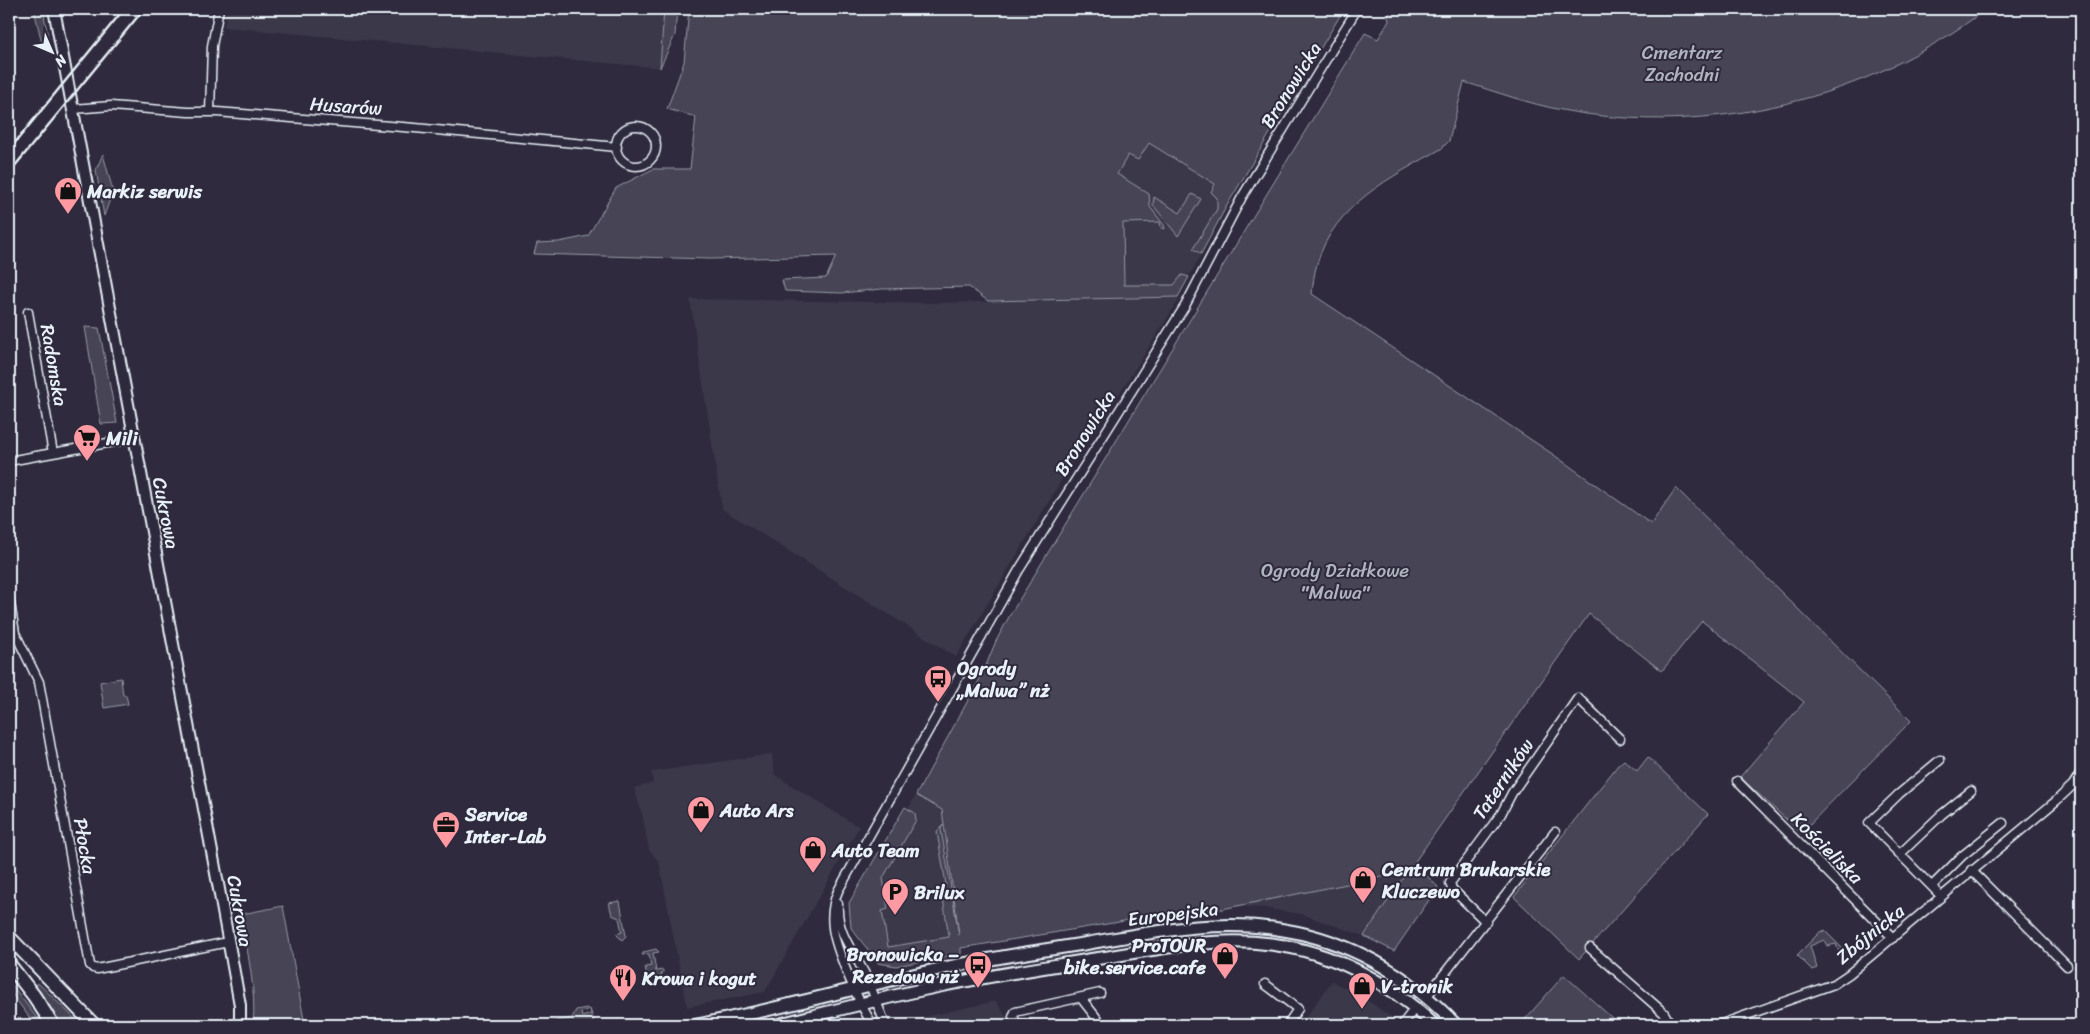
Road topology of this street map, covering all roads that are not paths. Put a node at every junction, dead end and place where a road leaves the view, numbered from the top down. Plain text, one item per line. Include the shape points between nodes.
1 (54, 9) edge
2 (218, 9) edge
3 (1357, 9) edge
4 (73, 109) junction
5 (210, 112) junction
6 (617, 147) junction
7 (28, 312) dead end
8 (135, 438) junction
9 (53, 453) junction
10 (9, 461) edge
11 (9, 597) edge
12 (1620, 739) dead end
13 (1940, 760) dead end
14 (2081, 772) edge
15 (1737, 781) dead end
16 (1971, 791) dead end
17 (2003, 823) dead end
18 (1556, 832) dead end
19 (1900, 854) junction
20 (1971, 870) junction
21 (846, 878) junction
22 (1932, 886) junction
23 (1941, 896) junction
24 (1486, 922) junction
25 (9, 937) edge
26 (1893, 938) junction
27 (228, 942) junction
28 (1590, 948) dead end
29 (9, 964) edge
30 (2067, 966) dead end
31 (1266, 984) dead end
32 (870, 985) junction
33 (854, 990) junction
34 (1100, 993) dead end
35 (1427, 996) junction
36 (1080, 998) junction
37 (876, 1001) junction
38 (860, 1005) junction
39 (1415, 1008) junction
40 (54, 1025) edge
41 (94, 1025) edge
42 (240, 1025) edge
43 (697, 1025) edge
44 (777, 1025) edge
45 (873, 1025) edge
46 (886, 1025) edge
47 (1017, 1025) edge
48 (1031, 1025) edge
49 (1102, 1025) edge
50 (1287, 1025) edge
51 (1402, 1025) edge
52 (1434, 1025) edge
53 (1456, 1025) edge
54 (1671, 1025) edge
55 (1719, 1025) edge

1 - 4 street, Cukrowa
2 - 5 street via 213,40
3 - 21 street, Bronowicka via 1242,197 1185,306 1019,570
4 - 5 street, Husarów via 111,106
4 - 8 street, Cukrowa
5 - 6 street, Husarów
6 - 6 street via 622,160 636,166 649,161 656,146 650,132 637,127 622,133
7 - 9 street, Radomska
8 - 9 street
8 - 27 street, Cukrowa
9 - 10 street
11 - 27 street, Płocka via 15,633 39,682 90,966 97,969
12 - 24 street, Taterników via 1578,698 1501,814 1450,883 1452,889
13 - 19 street via 1870,823
14 - 20 street, Zbójnicka via 2067,791
15 - 26 street, Kościeliska
16 - 19 street
17 - 22 street via 1962,856
18 - 24 street
19 - 22 street
20 - 23 street, Zbójnicka
20 - 30 street
21 - 32 street, Bronowicka via 838,903 839,923 846,943
21 - 33 street, Bronowicka via 834,905 832,928
22 - 23 street
23 - 26 street, Zbójnicka
24 - 35 street
25 - 41 main road
26 - 55 street, Zbójnicka via 1834,984
27 - 42 street, Cukrowa via 240,1005
28 - 54 street via 1664,1013
29 - 40 main road
31 - 50 street via 1298,1009
32 - 33 main road, Europejska
32 - 35 main road, Europejska via 1033,952 1184,928 1230,924 1283,929 1338,944 1380,964
32 - 37 street, Bronowicka
33 - 38 street, Bronowicka
33 - 43 main road, Europejska
34 - 36 street
35 - 53 main road, Europejska
36 - 47 street via 1015,1012 1013,1017
36 - 49 street
37 - 38 main road, Europejska
37 - 39 main road, Europejska via 982,978 1155,948 1241,942 1281,945 1333,960 1373,979
37 - 46 street, Bronowicka
38 - 44 main road, Europejska
38 - 45 street, Bronowicka
39 - 51 street
39 - 52 main road, Europejska
47 - 48 street

